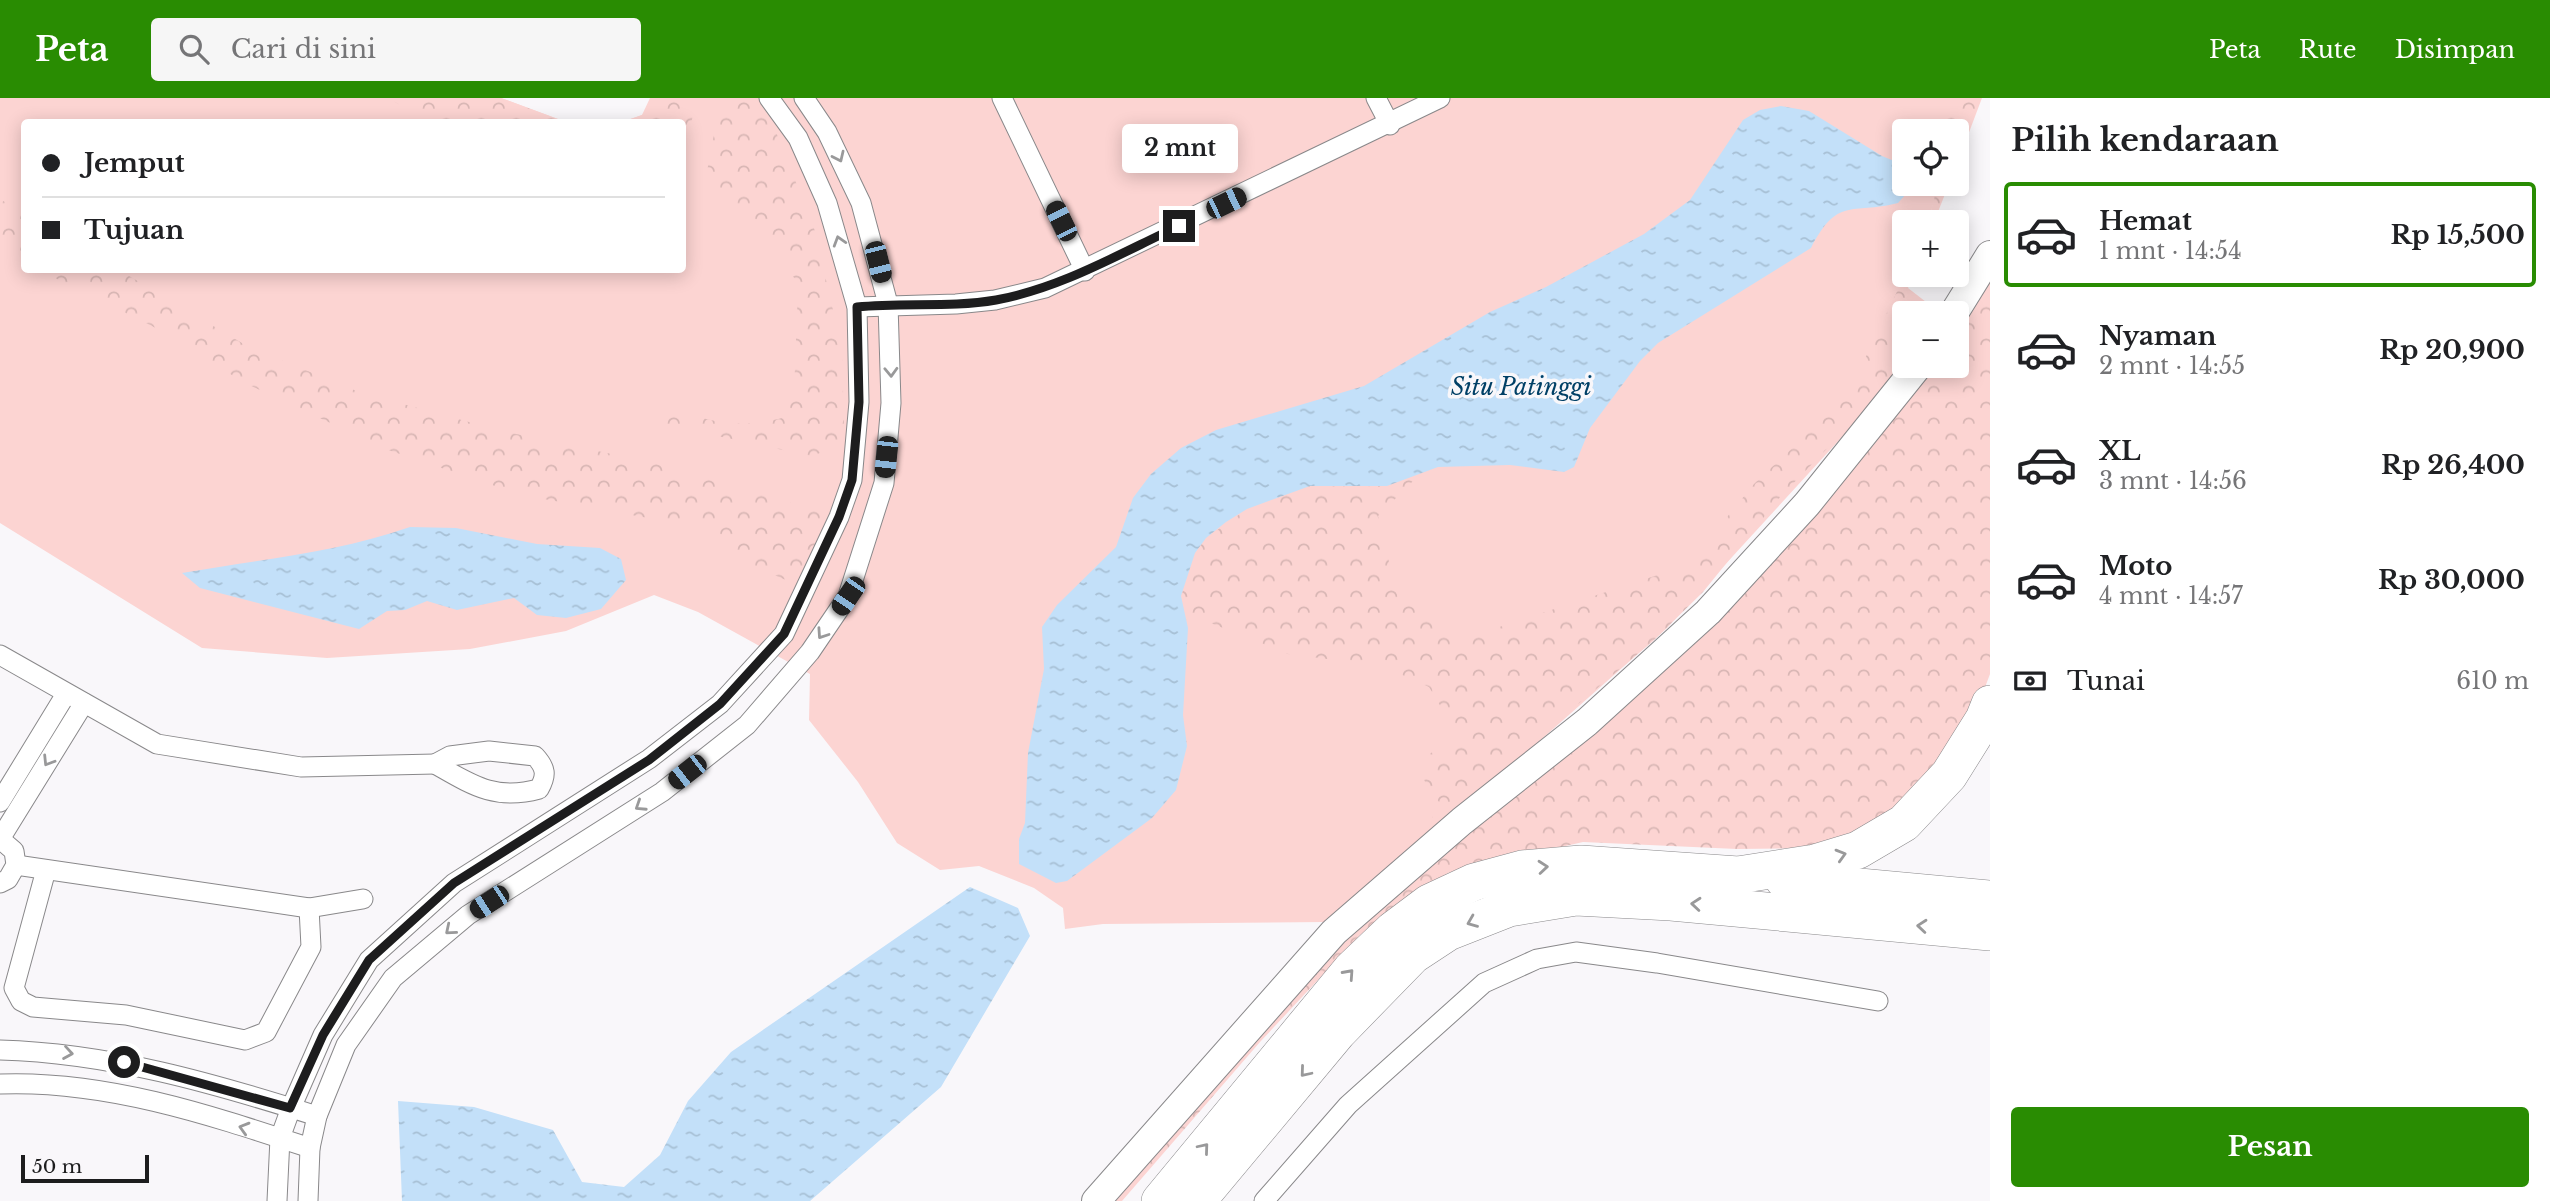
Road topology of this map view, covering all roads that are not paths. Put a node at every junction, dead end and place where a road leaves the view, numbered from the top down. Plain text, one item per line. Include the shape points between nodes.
1 (769, 98) edge
2 (804, 98) edge
3 (1002, 98) edge
4 (1376, 98) edge
5 (1440, 98) edge
6 (1390, 125) junction
7 (1990, 254) edge
8 (1085, 271) junction
9 (1961, 301) edge
10 (888, 304) junction
11 (857, 307) junction
12 (1908, 378) edge
13 (852, 480) junction
14 (884, 483) junction
15 (839, 517) junction
16 (871, 529) junction
17 (0, 655) edge
18 (75, 698) junction
19 (1990, 704) edge
20 (435, 764) junction
21 (0, 802) edge
22 (0, 839) edge
23 (16, 865) junction
24 (46, 870) junction
25 (1738, 875) junction
26 (0, 883) edge
27 (363, 899) dead end
28 (1990, 899) edge
29 (309, 908) junction
30 (1990, 932) edge
31 (1878, 1001) dead end
32 (0, 1050) edge
33 (0, 1084) edge
34 (200, 1084) junction
35 (290, 1108) junction
36 (194, 1113) junction
37 (317, 1116) junction
38 (280, 1138) junction
39 (310, 1148) junction
40 (277, 1201) edge
41 (308, 1201) edge
42 (1096, 1201) edge
43 (1160, 1201) edge
44 (1197, 1201) edge
45 (1264, 1201) edge

11 -> 1 street via 827,203 798,138
2 -> 10 street via 827,132 861,204
3 - 8 street
4 - 6 street
5 - 6 street
6 - 8 street
7 - 9 main road
8 - 10 street via 1045,288 995,300
10 - 11 street
10 -> 14 street via 891,403
11 - 13 street via 859,402
12 - 42 main road via 1807,504 1707,612 1587,722 1462,821 1334,932
13 - 14 street
13 - 15 street
14 - 16 street
15 - 16 street
15 - 35 street via 784,634 720,704 649,760 454,883 369,960 323,1035
16 -> 37 street via 848,596 810,652 747,725 662,792 468,915 393,978 346,1045
17 - 18 street
18 - 20 street via 157,744 301,767
18 - 21 street
18 -> 22 street
25 -> 19 highway via 1815,863 1858,850 1904,823 1949,775
20 - 20 street via 450,756 489,751 535,756 544,766 545,778 539,789 503,795 472,785
22 - 23 street via 14,851
23 - 24 street
23 - 26 street
24 - 29 street
24 - 29 street via 14,988 21,1001 33,1007 126,1015 244,1040 266,1032 311,947
25 - 28 highway
43 -> 25 highway via 1351,970 1429,903 1474,882 1534,868 1581,864
27 - 29 street
30 -> 44 highway via 1576,897 1509,908 1448,932 1413,956 1353,1015
31 - 45 street via 1576,952 1537,959 1484,983 1348,1105
32 -> 34 street via 124,1062
33 - 36 street via 69,1085
34 - 35 street
34 - 36 street
35 - 37 street
35 - 38 street
38 -> 36 street
37 - 39 street
38 - 39 street
38 - 40 street
39 - 41 street

